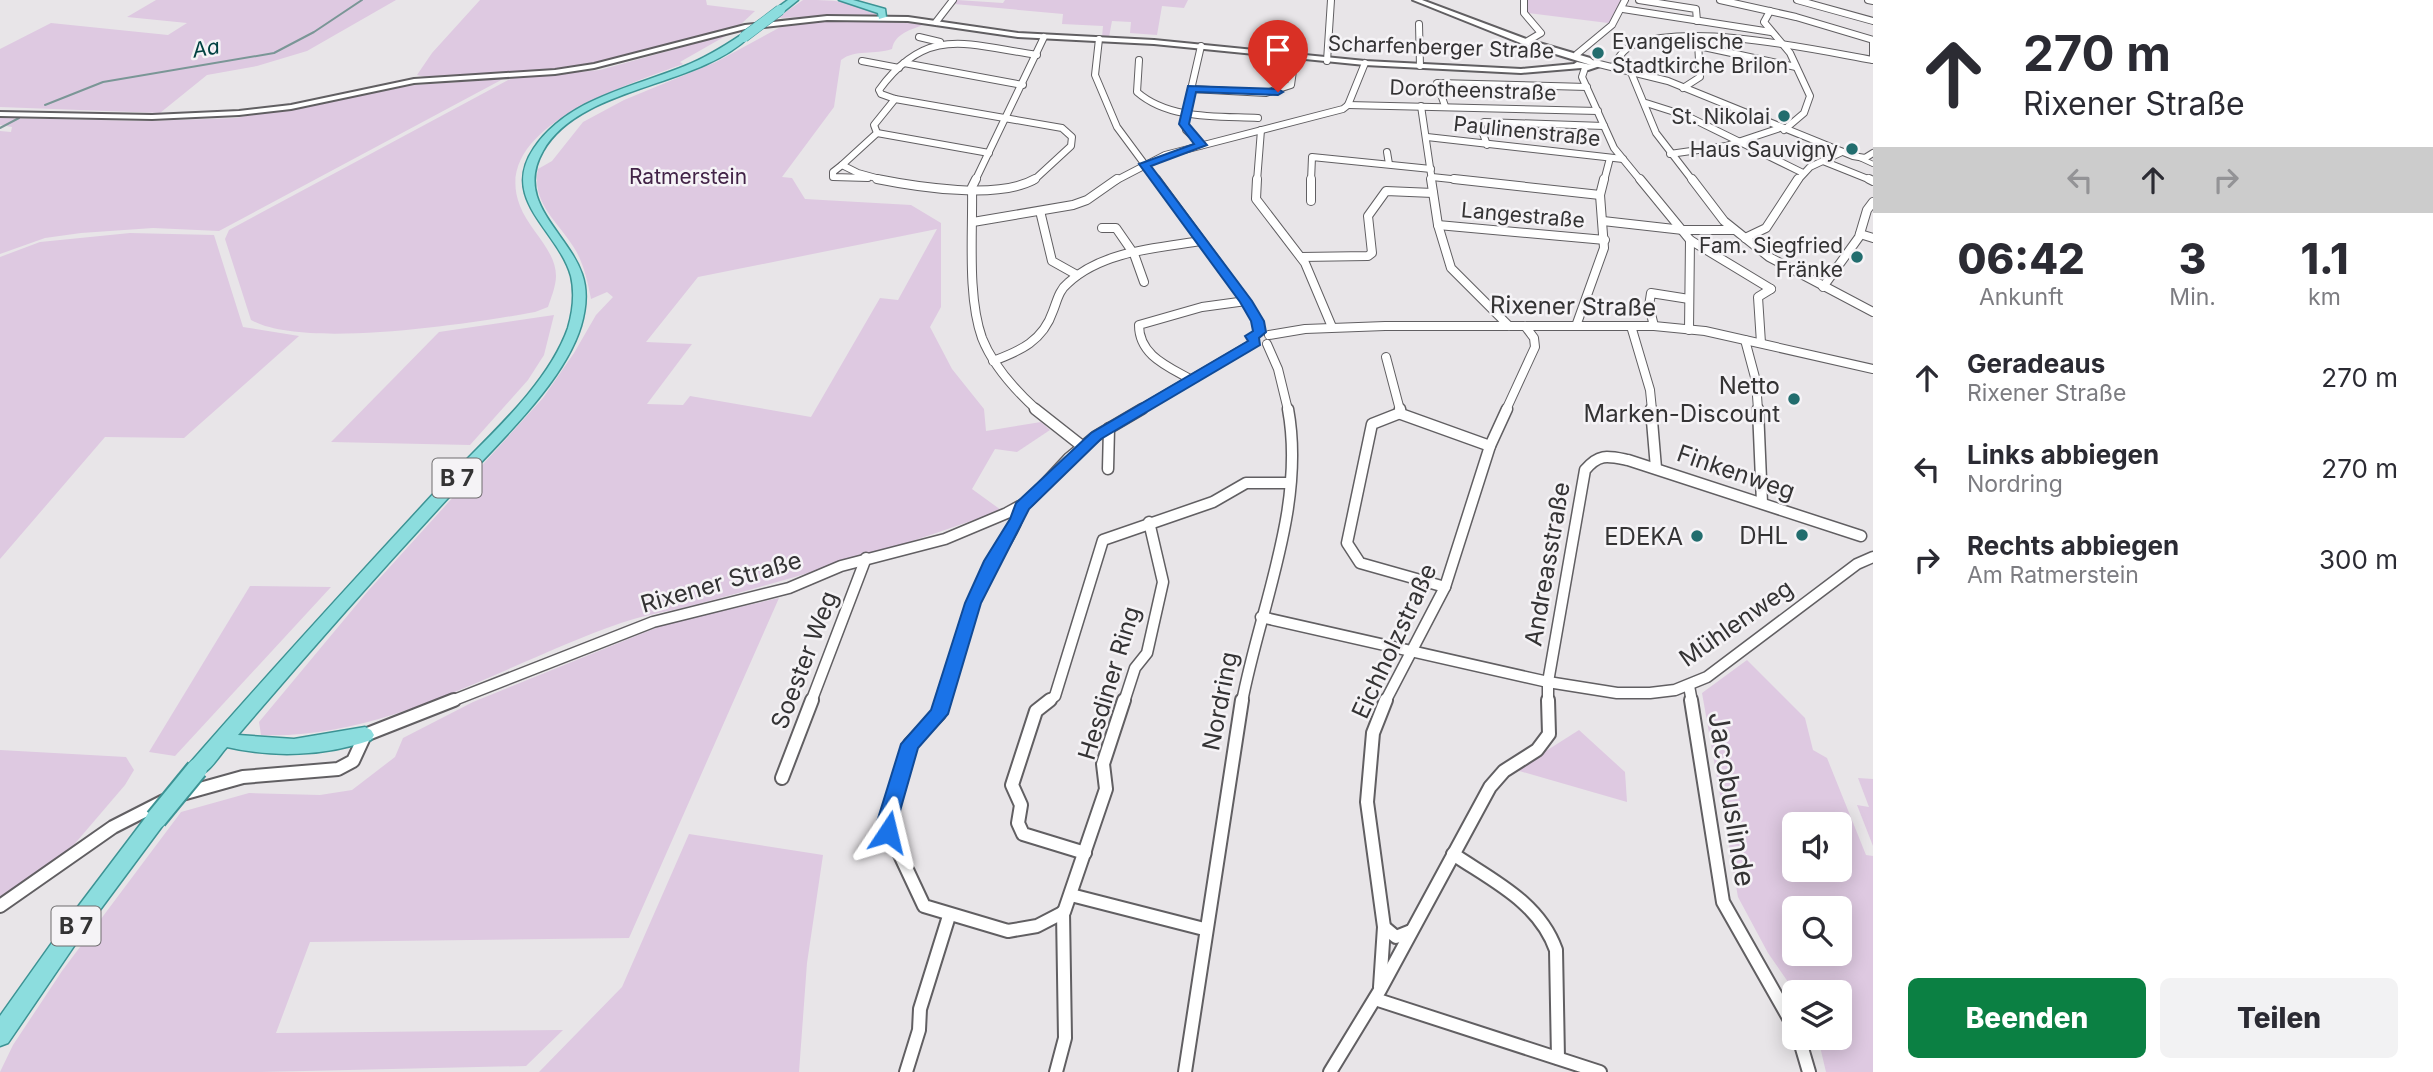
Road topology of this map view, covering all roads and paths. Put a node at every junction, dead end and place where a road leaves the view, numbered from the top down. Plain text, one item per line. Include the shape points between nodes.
1 (794, 0) edge
2 (843, 0) edge
3 (953, 0) edge
4 (1331, 0) edge
5 (1515, 0) edge
6 (1625, 0) edge
7 (1639, 0) edge
8 (1720, 0) edge
9 (1797, 0) edge
10 (1868, 0) edge
11 (1421, 1) edge
12 (1524, 1) edge
13 (1808, 1) edge
14 (1873, 1) edge
15 (1623, 9) junction
16 (1770, 11) junction
17 (1785, 14) junction
18 (882, 18) junction
19 (1697, 21) junction
20 (1873, 21) edge
21 (936, 22) junction
22 (1419, 24) dead end
23 (1771, 32) junction
24 (919, 37) dead end
25 (1044, 37) junction
26 (1099, 39) junction
27 (1873, 40) edge
28 (940, 42) junction
29 (1526, 42) junction
30 (1698, 43) junction
31 (1201, 46) junction
32 (1784, 46) junction
33 (1037, 55) junction
34 (1295, 57) junction
35 (1139, 60) dead end
36 (1873, 60) edge
37 (862, 61) dead end
38 (1327, 61) junction
39 (1585, 63) junction
40 (1365, 64) junction
41 (901, 65) junction
42 (1420, 66) junction
43 (1613, 67) junction
44 (1796, 67) junction
45 (1630, 70) junction
46 (1023, 85) junction
47 (1587, 86) junction
48 (1683, 88) junction
49 (1192, 89) junction
50 (895, 99) junction
51 (1646, 103) junction
52 (1348, 105) junction
53 (1421, 106) junction
54 (1445, 106) junction
55 (1598, 111) junction
56 (1185, 113) junction
57 (0, 114) edge
58 (1007, 117) junction
59 (1258, 118) dead end
60 (1604, 126) junction
61 (1782, 129) junction
62 (1261, 130) junction
63 (877, 133) junction
64 (1427, 137) junction
65 (1741, 143) junction
66 (1202, 145) junction
67 (1487, 145) junction
68 (1387, 152) dead end
69 (1842, 152) junction
70 (989, 153) junction
71 (1873, 153) edge
72 (1670, 155) junction
73 (1610, 158) junction
74 (1860, 158) junction
75 (1623, 159) junction
76 (1823, 160) junction
77 (1145, 164) junction
78 (1389, 164) junction
79 (1873, 164) edge
80 (842, 165) junction
81 (1432, 173) junction
82 (1803, 173) junction
83 (873, 177) junction
84 (1873, 181) edge
85 (972, 187) junction
86 (1433, 193) junction
87 (1600, 195) junction
88 (1311, 201) dead end
89 (1870, 204) edge
90 (1041, 211) junction
91 (1603, 221) junction
92 (973, 222) junction
93 (1438, 225) junction
94 (1102, 228) dead end
95 (1683, 230) junction
96 (1734, 230) junction
97 (1860, 234) junction
98 (1745, 238) junction
99 (1873, 238) edge
100 (1605, 240) junction
101 (1690, 240) junction
102 (1201, 241) junction
103 (1134, 254) junction
104 (1301, 257) junction
105 (1077, 275) junction
106 (1144, 282) dead end
107 (1823, 287) junction
108 (1689, 299) junction
109 (1246, 301) junction
110 (1873, 312) edge
111 (1509, 326) junction
112 (1525, 326) junction
113 (1576, 326) junction
114 (1631, 326) junction
115 (1654, 326) junction
116 (1332, 327) junction
117 (1689, 330) junction
118 (1263, 338) junction
119 (1745, 340) junction
120 (1761, 343) junction
121 (1386, 357) dead end
122 (993, 361) junction
123 (1873, 369) edge
124 (1190, 379) junction
125 (1400, 413) junction
126 (1109, 428) junction
127 (1082, 446) junction
128 (1490, 446) junction
129 (1595, 458) joint
130 (1656, 468) junction
131 (1108, 469) dead end
132 (1290, 483) junction
133 (1762, 503) junction
134 (1021, 507) junction
135 (1149, 523) junction
136 (1861, 537) dead end
137 (1873, 557) edge
138 (866, 558) junction
139 (1873, 563) edge
140 (1857, 564) junction
141 (1445, 587) junction
142 (1261, 617) junction
143 (1412, 651) junction
144 (1548, 682) junction
145 (1689, 685) junction
146 (365, 735) junction
147 (223, 739) junction
148 (782, 778) dead end
149 (1085, 853) junction
150 (1453, 854) junction
151 (1071, 895) junction
152 (0, 906) edge
153 (1063, 912) junction
154 (949, 916) junction
155 (1384, 927) junction
156 (1204, 929) junction
157 (1412, 931) junction
158 (1377, 994) junction
159 (1782, 1006) edge
160 (0, 1035) edge
161 (1803, 1050) edge
162 (1558, 1058) junction
163 (906, 1072) edge
164 (1056, 1072) edge
165 (1185, 1072) edge
166 (1330, 1072) edge
167 (1600, 1072) edge
168 (1809, 1072) edge

1 - 147 main road, B 7, bridge via 692,67 583,111 538,150 529,172 529,193 576,267 581,284 580,308 561,355 518,410
2 - 18 main road via 882,11
3 - 21 street
4 - 38 street
5 - 12 street
6 - 15 street
7 - 19 street via 1696,9
8 - 16 street
9 - 13 street
10 - 14 street
11 - 29 street
12 - 29 street via 1524,13 1541,32
13 - 17 street
13 - 20 street
15 - 19 street
15 - 39 street via 1617,23 1592,39
16 - 17 street
16 - 23 street via 1763,21
17 - 27 street
18 - 21 street, Scharfenberger Straße
18 - 57 street, Scharfenberger Straße via 754,25 594,66 414,81 239,113 152,117
19 - 23 street
21 - 25 street, Scharfenberger Straße
22 - 42 street
23 - 32 street
24 - 28 street
25 - 26 street, Scharfenberger Straße
25 - 33 street
26 - 31 street, Scharfenberger Straße
26 - 77 street, Nordring via 1095,75 1100,91 1117,127
27 - 36 street
28 - 33 street
28 - 41 street
29 - 39 street
30 - 32 street
30 - 43 street via 1659,40 1633,45
30 - 44 street
30 - 48 street via 1700,77
31 - 34 street, Scharfenberger Straße
31 - 49 street
32 - 36 street
32 - 44 street
33 - 46 street
34 - 38 street, Scharfenberger Straße
34 - 49 street via 1291,85 1278,92
35 - 56 street via 1137,92 1141,97
37 - 41 street
38 - 40 street, Scharfenberger Straße
39 - 42 street, Scharfenberger Straße via 1539,71
39 - 43 street
39 - 47 street via 1581,73
40 - 42 street, Scharfenberger Straße
40 - 52 street
41 - 46 street
41 - 50 street via 879,90
43 - 45 street
44 - 61 street via 1810,98 1804,113
45 - 48 street
45 - 51 street
46 - 58 street
47 - 54 street via 1437,83
47 - 55 street
48 - 61 street
49 - 56 street
50 - 58 street
50 - 63 street via 874,125
51 - 65 street
51 - 72 street via 1651,123
52 - 53 street, Dorotheenstraße
52 - 62 street
53 - 54 street, Dorotheenstraße
53 - 64 street
54 - 55 street, Dorotheenstraße
55 - 60 street
56 - 59 street
56 - 66 street via 1186,130
58 - 70 street
58 - 85 street via 1062,128 1072,136 1071,146 1025,186
60 - 67 street via 1484,122 1480,125
60 - 75 street
61 - 65 street
61 - 69 street
62 - 66 street
62 - 104 street via 1256,199
63 - 70 street
63 - 80 street
64 - 67 street, Paulinenstraße
64 - 81 street
65 - 72 street
65 - 82 street
66 - 77 street
67 - 73 street, Paulinenstraße
68 - 78 street
69 - 74 street
69 - 76 street
70 - 85 street
71 - 74 street
72 - 96 street
73 - 75 street, Paulinenstraße
73 - 87 street
74 - 79 street
75 - 95 street
76 - 82 street
76 - 84 street
77 - 90 street via 1087,200
77 - 102 street, Nordring
78 - 81 street
78 - 88 street via 1312,157
80 - 83 street
80 - 83 street via 833,177
81 - 86 street
81 - 87 street
82 - 98 street via 1768,228
83 - 85 street
85 - 92 street
86 - 93 street
86 - 104 street via 1386,191 1368,216 1372,253 1368,256
87 - 91 street
89 - 97 street
90 - 92 street
90 - 105 street via 1052,261
91 - 95 street
91 - 100 street
92 - 122 street via 977,315
93 - 100 street, Langestraße
93 - 111 street via 1455,274
94 - 103 street via 1116,228
95 - 96 street
95 - 101 street
96 - 98 street
97 - 99 street
97 - 107 street
98 - 107 street
100 - 113 street
101 - 108 street
101 - 120 street via 1771,289 1758,296
102 - 103 street
102 - 109 street, Nordring
103 - 105 street
103 - 106 street
104 - 116 street
105 - 122 street via 1065,285 1036,341
107 - 110 street
108 - 115 street via 1651,293
108 - 117 street
109 - 118 street, Nordring
109 - 124 street via 1202,307 1139,325 1148,352
111 - 112 street, Rixener Straße
111 - 116 street, Rixener Straße
112 - 113 street, Rixener Straße
112 - 128 street, Eichholzstraße via 1535,347
113 - 114 street, Rixener Straße
114 - 115 street, Rixener Straße
114 - 130 street via 1650,390
115 - 117 street, Rixener Straße
116 - 118 street, Rixener Straße
117 - 119 street, Rixener Straße
118 - 124 street, Rixener Straße
118 - 132 street, Nordring via 1284,391 1292,453
119 - 120 street, Rixener Straße
119 - 133 street via 1756,381
120 - 123 street, Rixener Straße
121 - 125 street
122 - 127 street via 1029,404
124 - 126 street, Rixener Straße
125 - 128 street
125 - 141 street via 1371,424 1347,543 1360,563
126 - 127 street, Rixener Straße
126 - 131 street
127 - 134 street, Rixener Straße
128 - 141 street, Eichholzstraße
129 - 130 street, Finkenweg via 1609,455
129 - 144 street, Andreasstraße via 1585,470
130 - 133 street, Finkenweg
132 - 135 street via 1245,483 1217,500
132 - 142 street, Nordring via 1275,570
133 - 136 street, Finkenweg
134 - 138 street, Rixener Straße via 945,539
134 - 154 street via 973,603 939,714 910,744 886,825 921,903
135 - 149 street, Hesdiner Ring via 1163,582 1147,653 1135,668 1104,764 1106,789
135 - 149 street via 1105,538 1055,696 1036,711 1012,785 1021,805 1018,823 1023,834
137 - 140 street, Mühlenweg
138 - 146 street, Rixener Straße via 789,588 653,622
138 - 148 street, Soester Weg
139 - 140 street
140 - 145 street, Mühlenweg via 1707,677
141 - 143 street, Eichholzstraße
142 - 143 street, Mühlenweg
142 - 156 street, Nordring via 1247,672
143 - 144 street, Mühlenweg
143 - 155 street, Eichholzstraße via 1378,718 1369,768 1367,802
144 - 145 street, Mühlenweg via 1627,694
144 - 150 street via 1547,739 1499,775
145 - 159 street, Jacobuslinde via 1723,902
146 - 147 main road via 303,748 260,748
146 - 152 street via 354,761 338,769 243,777 150,807 98,836
147 - 160 main road, B 7, bridge via 78,923
149 - 151 street, Hesdiner Ring
150 - 157 street
150 - 162 street via 1527,906 1552,938
151 - 153 street, Hesdiner Ring
151 - 156 street
153 - 154 street via 1013,932
153 - 164 street via 1065,1038
154 - 163 street
155 - 157 street via 1396,937
155 - 158 street, Eichholzstraße
156 - 165 street, Nordring
157 - 158 street
158 - 162 street
158 - 166 street
161 - 168 street
162 - 167 street

